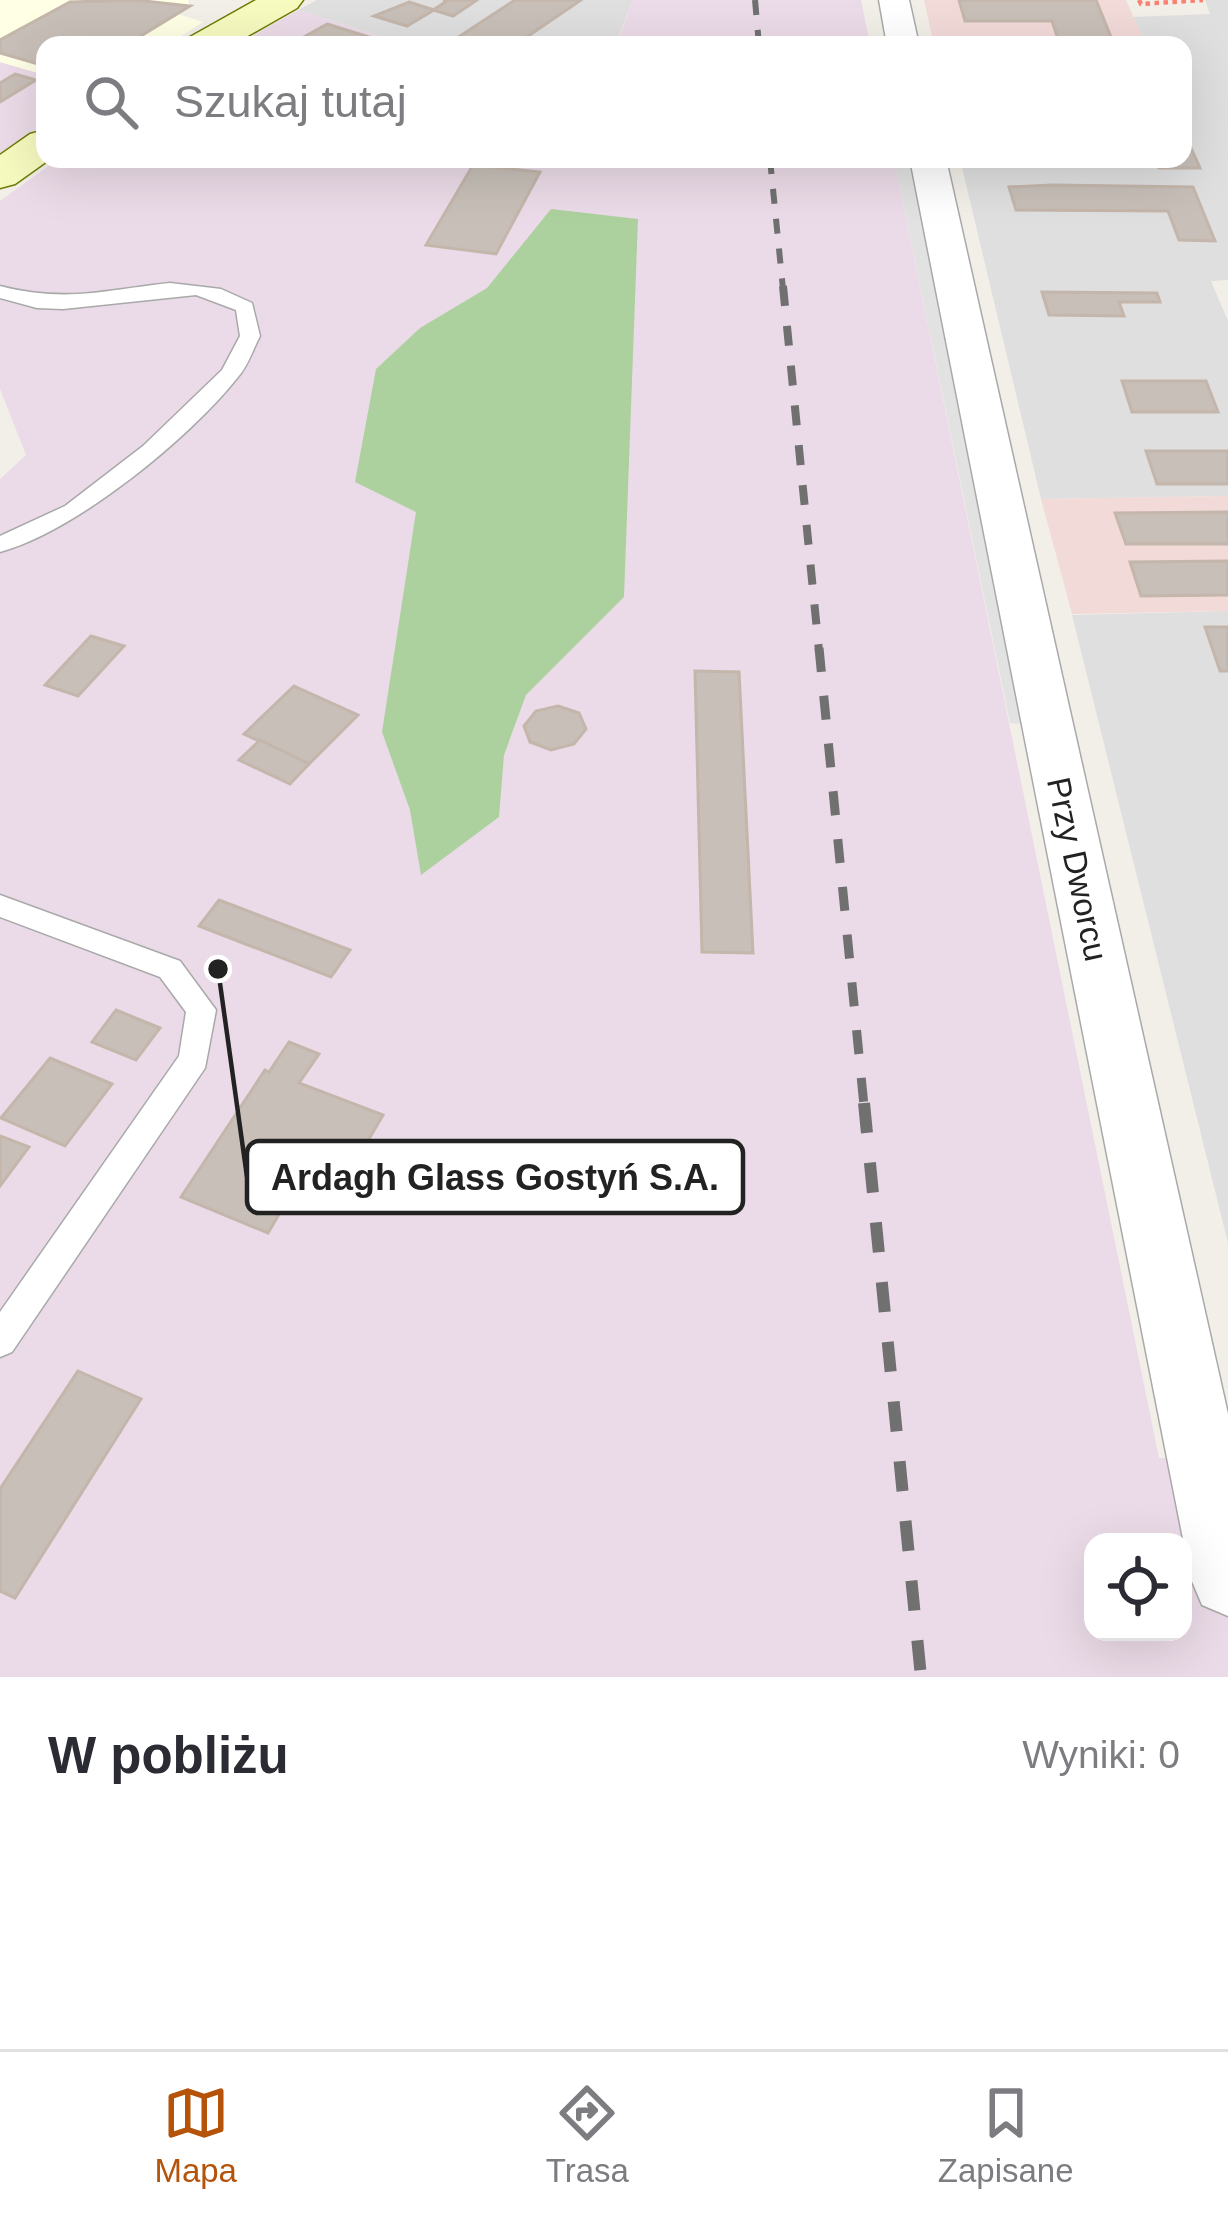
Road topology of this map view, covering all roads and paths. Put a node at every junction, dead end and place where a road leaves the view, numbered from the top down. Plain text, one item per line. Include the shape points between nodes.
1 (284, 0) edge
2 (894, 0) edge
3 (1139, 0) edge
4 (1203, 0) edge
5 (220, 36) edge
6 (901, 36) edge
7 (36, 149) edge
8 (930, 168) edge
9 (0, 175) edge
10 (0, 292) edge
11 (0, 545) edge
12 (0, 906) edge
13 (0, 1341) edge
14 (1228, 1579) edge

1 - 5 street
2 - 6 street
3 - 4 path
7 - 9 street
8 - 14 street, Przy Dworcu
10 - 11 lane via 40,302 185,288 226,294 245,307 250,336 231,374 152,451 74,511
12 - 13 lane via 170,969 201,1010 194,1059

